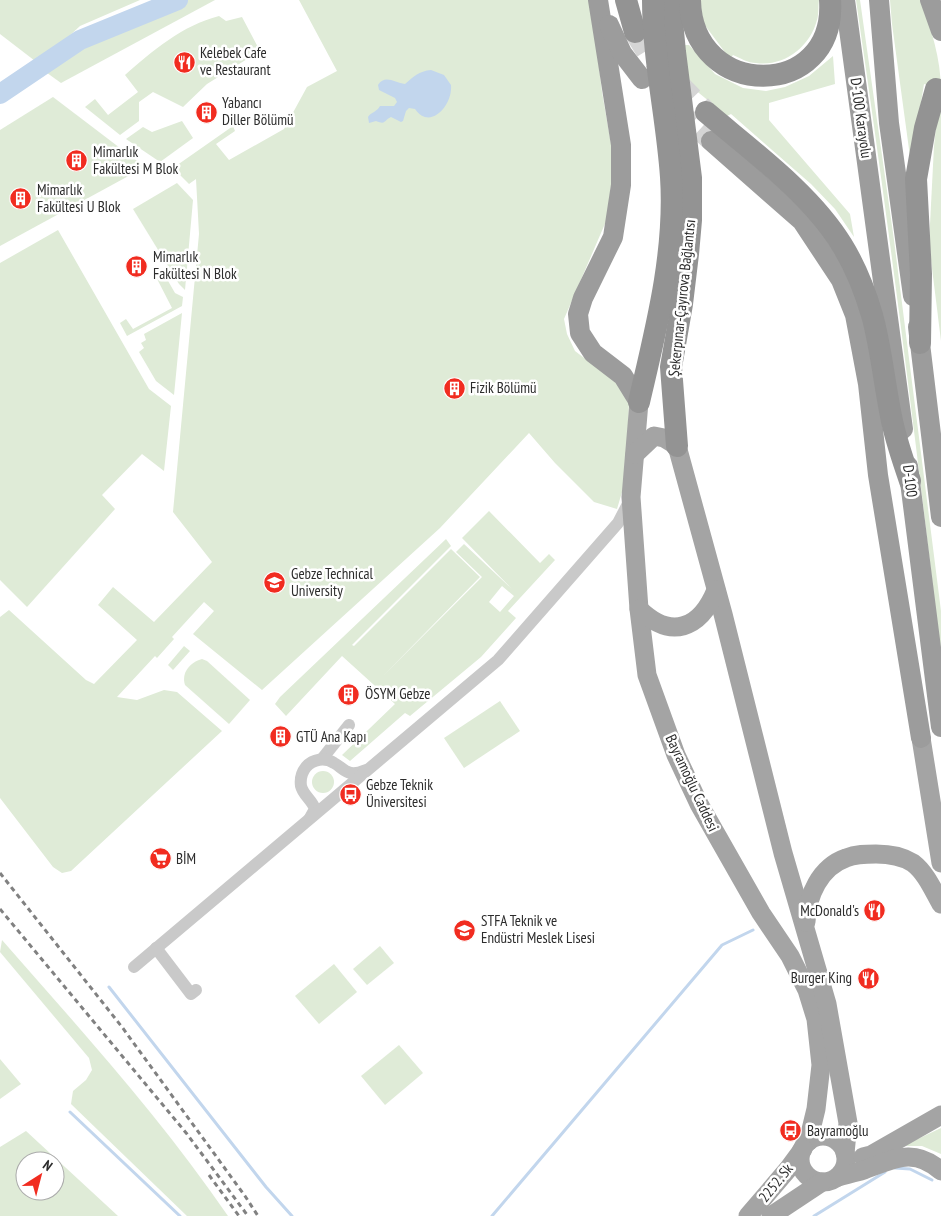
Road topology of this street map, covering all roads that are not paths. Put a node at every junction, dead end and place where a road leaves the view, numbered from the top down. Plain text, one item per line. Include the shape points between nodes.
1 (598, 0) edge
2 (626, 0) edge
3 (653, 0) edge
4 (670, 0) edge
5 (690, 0) edge
6 (830, 0) edge
7 (845, 0) edge
8 (873, 0) edge
9 (879, 0) edge
10 (930, 0) edge
11 (941, 31) edge
12 (635, 32) tunnel mouth
13 (642, 78) dead end
14 (936, 89) dead end
15 (706, 112) tunnel mouth
16 (889, 123) junction
17 (711, 141) tunnel mouth
18 (877, 236) joint
19 (920, 343) junction
20 (639, 402) junction
21 (677, 446) junction
22 (635, 454) junction
23 (910, 481) junction
24 (631, 497) junction
25 (941, 517) edge
26 (600, 544) junction
27 (634, 544) junction
28 (716, 590) junction
29 (639, 609) junction
30 (349, 725) dead end
31 (941, 727) edge
32 (921, 738) joint
33 (322, 759) junction
34 (378, 762) junction
35 (310, 818) junction
36 (941, 863) edge
37 (941, 904) edge
38 (806, 933) junction
39 (156, 948) junction
40 (134, 967) dead end
41 (196, 990) dead end
42 (941, 1115) edge
43 (805, 1146) junction
44 (846, 1156) junction
45 (941, 1172) edge
46 (830, 1180) junction
47 (748, 1216) edge
48 (772, 1216) edge

1 - 13 highway via 622,53
1 - 20 highway via 621,145 621,185 613,237 578,314 580,333 594,353 623,376
2 - 12 highway
3 - 20 highway, Şekerpınar-Çayırova Bağlantısı via 653,32 672,178 672,222 661,305
4 - 21 highway, Şekerpınar-Çayırova Bağlantısı via 691,178 688,254 671,367
5 - 6 highway via 695,28 715,59 749,76 769,77 785,74 814,53 827,27
7 - 18 highway, D-100 Karayolu / D-100
8 - 16 highway, D-100 Karayolu / D-100
9 - 16 highway
10 - 11 highway
14 - 19 highway via 916,179 921,274
15 - 23 highway via 795,188 842,244 858,274 872,313 891,417
16 - 19 highway, D-100
17 - 32 highway via 802,221 841,280 855,315
18 - 23 highway, D-100 / D-100
19 - 25 highway, D-100
20 - 22 main road, Bayramoğlu Caddesi
21 - 22 main road via 654,436
21 - 28 main road
22 - 24 main road, Bayramoğlu Caddesi
23 - 31 highway, D-100 / D-100
24 - 26 street via 618,523
24 - 27 main road, Bayramoğlu Caddesi
26 - 27 street via 619,536
26 - 34 street via 498,660
27 - 29 main road, Bayramoğlu Caddesi
28 - 29 main road via 701,616 680,627 664,626
28 - 38 main road
29 - 43 main road, Bayramoğlu Caddesi via 647,675 676,755 699,804 761,913 790,956 807,990 816,1019 821,1065 816,1109
30 - 33 street
32 - 36 main road
33 - 34 street via 353,774
33 - 35 street via 308,765 301,778 303,792 315,809
34 - 35 street
35 - 39 street
37 - 38 main road via 920,870 907,860 888,854 854,855 834,864 817,882 809,899
38 - 44 main road via 835,1042 848,1123
39 - 40 street
39 - 41 street via 191,994
42 - 44 main road via 872,1155
43 - 44 main road via 814,1138 829,1137 841,1146
43 - 46 main road via 800,1161 805,1173 810,1178
43 - 47 main road, 2252. Sk
44 - 46 main road via 842,1172
45 - 46 main road via 919,1159 899,1157
46 - 48 main road, 2252. Sk

